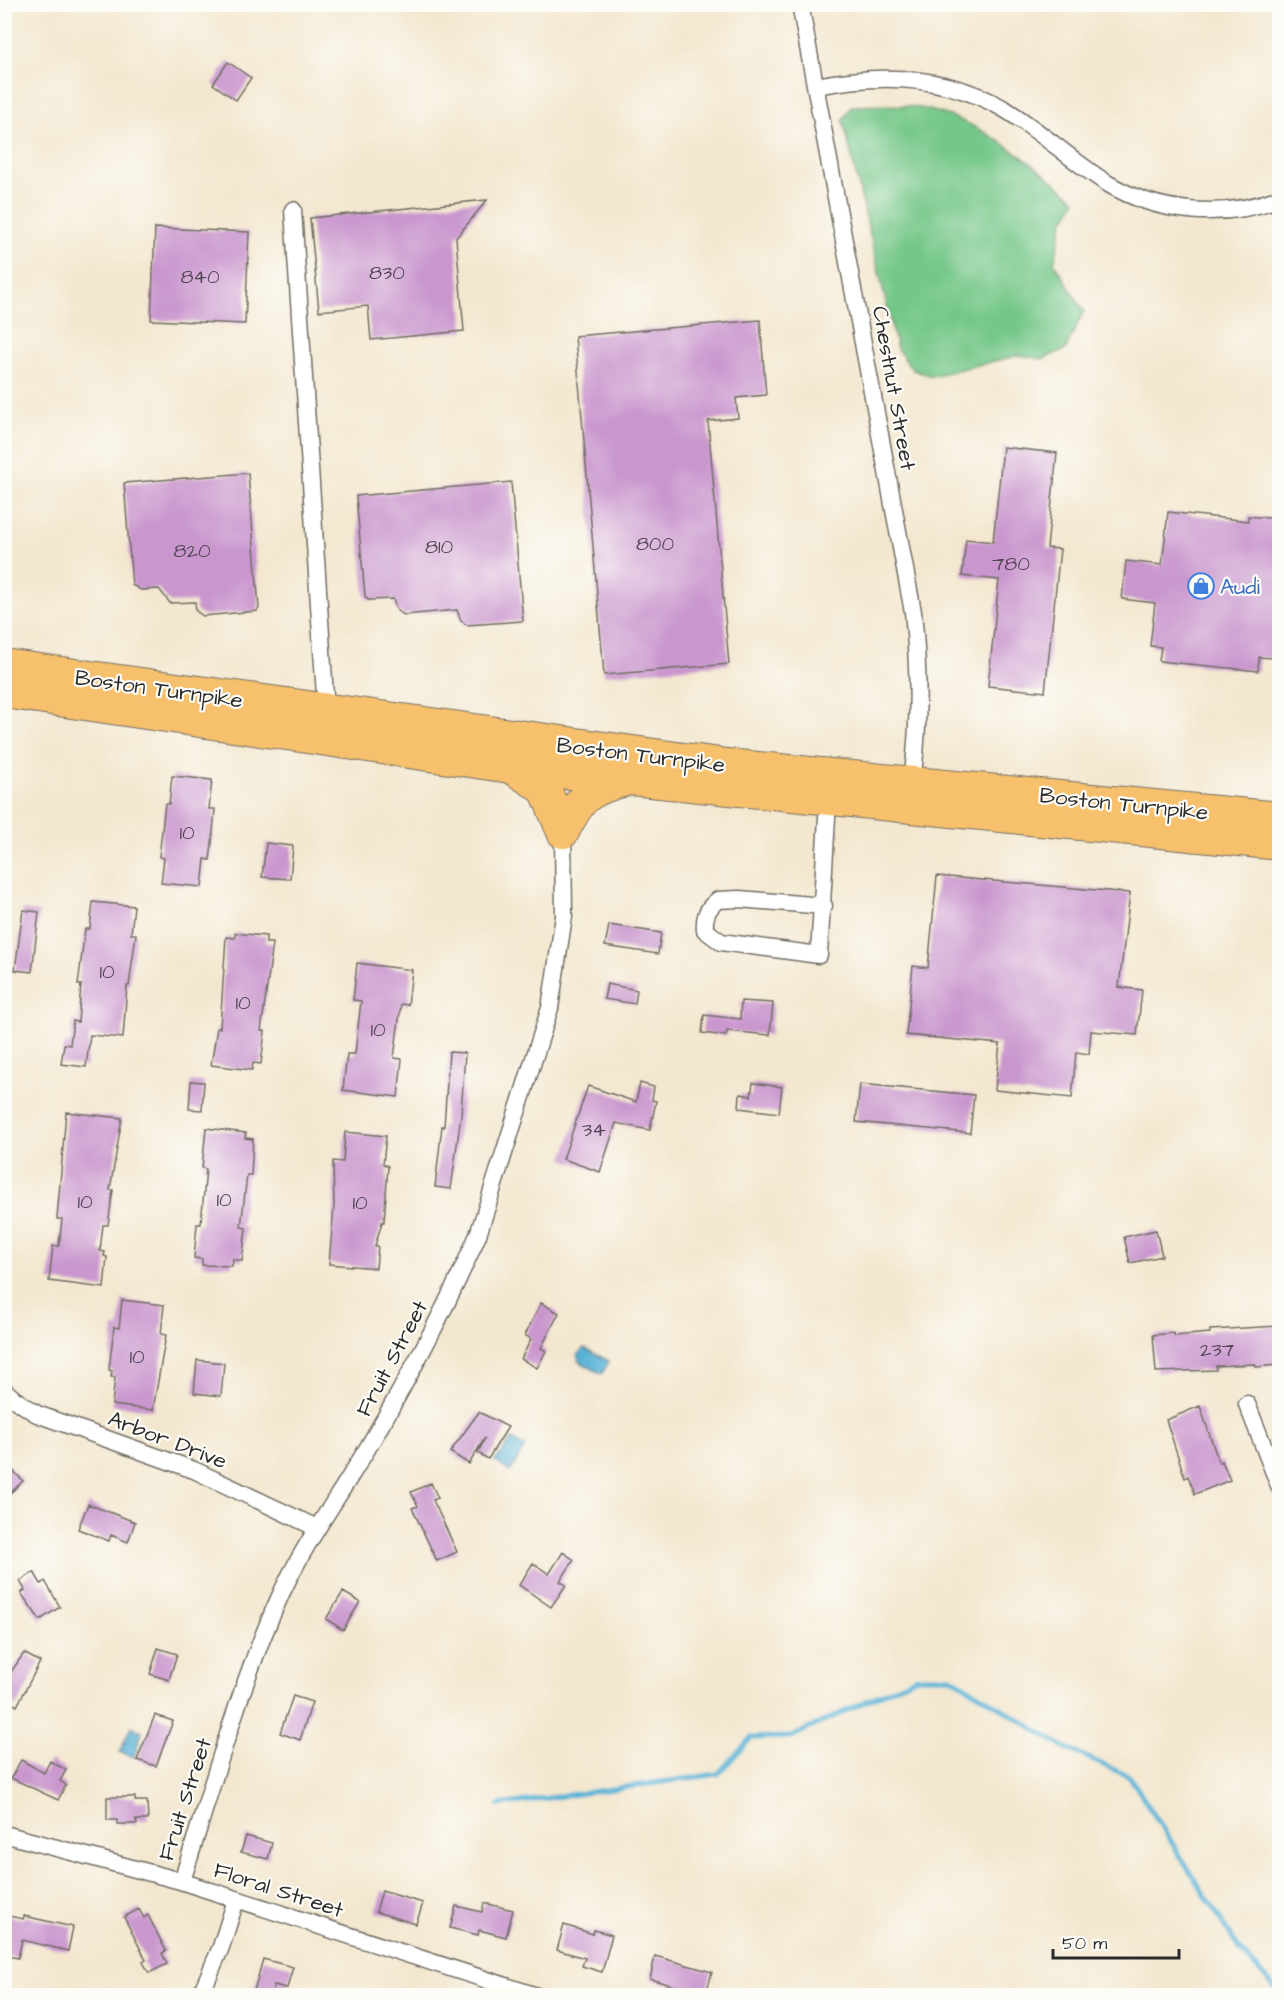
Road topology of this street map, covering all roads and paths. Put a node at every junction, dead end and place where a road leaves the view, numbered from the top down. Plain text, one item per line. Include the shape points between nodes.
1 (800, 4) edge
2 (816, 86) junction
3 (1280, 198) edge
4 (293, 210) dead end
5 (4, 665) edge
6 (4, 692) edge
7 (326, 711) junction
8 (510, 767) junction
9 (627, 779) junction
10 (912, 781) junction
11 (828, 800) junction
12 (1280, 818) edge
13 (563, 832) junction
14 (1280, 844) edge
15 (824, 906) junction
16 (4, 1390) edge
17 (1247, 1404) dead end
18 (1280, 1488) edge
19 (317, 1528) junction
20 (4, 1833) edge
21 (182, 1881) junction
22 (236, 1900) junction
23 (200, 1995) edge
24 (537, 1995) edge

1 - 2 street, Chestnut Street
2 - 3 street via 908,78 951,87 1005,110 1134,198 1164,207 1230,211
2 - 10 street, Chestnut Street via 913,612 919,687
4 - 7 street
5 - 7 highway, Boston Turnpike
6 - 8 highway, Boston Turnpike
7 - 10 highway, Boston Turnpike via 747,767
8 - 9 highway, Boston Turnpike
8 - 13 highway via 545,789
9 - 11 highway, Boston Turnpike
9 - 13 highway via 588,795 577,804
10 - 12 highway, Boston Turnpike
11 - 14 highway, Boston Turnpike
11 - 15 street
13 - 19 street, Fruit Street via 562,941 550,1008 478,1235 374,1439
15 - 15 street via 819,955 721,942 705,930 708,911 718,900
16 - 19 street, Arbor Drive via 37,1414 194,1470
17 - 18 street
19 - 21 street, Fruit Street via 282,1592 250,1667
20 - 21 street, Floral Street
21 - 22 street, Floral Street
22 - 23 street
22 - 24 street, Floral Street

